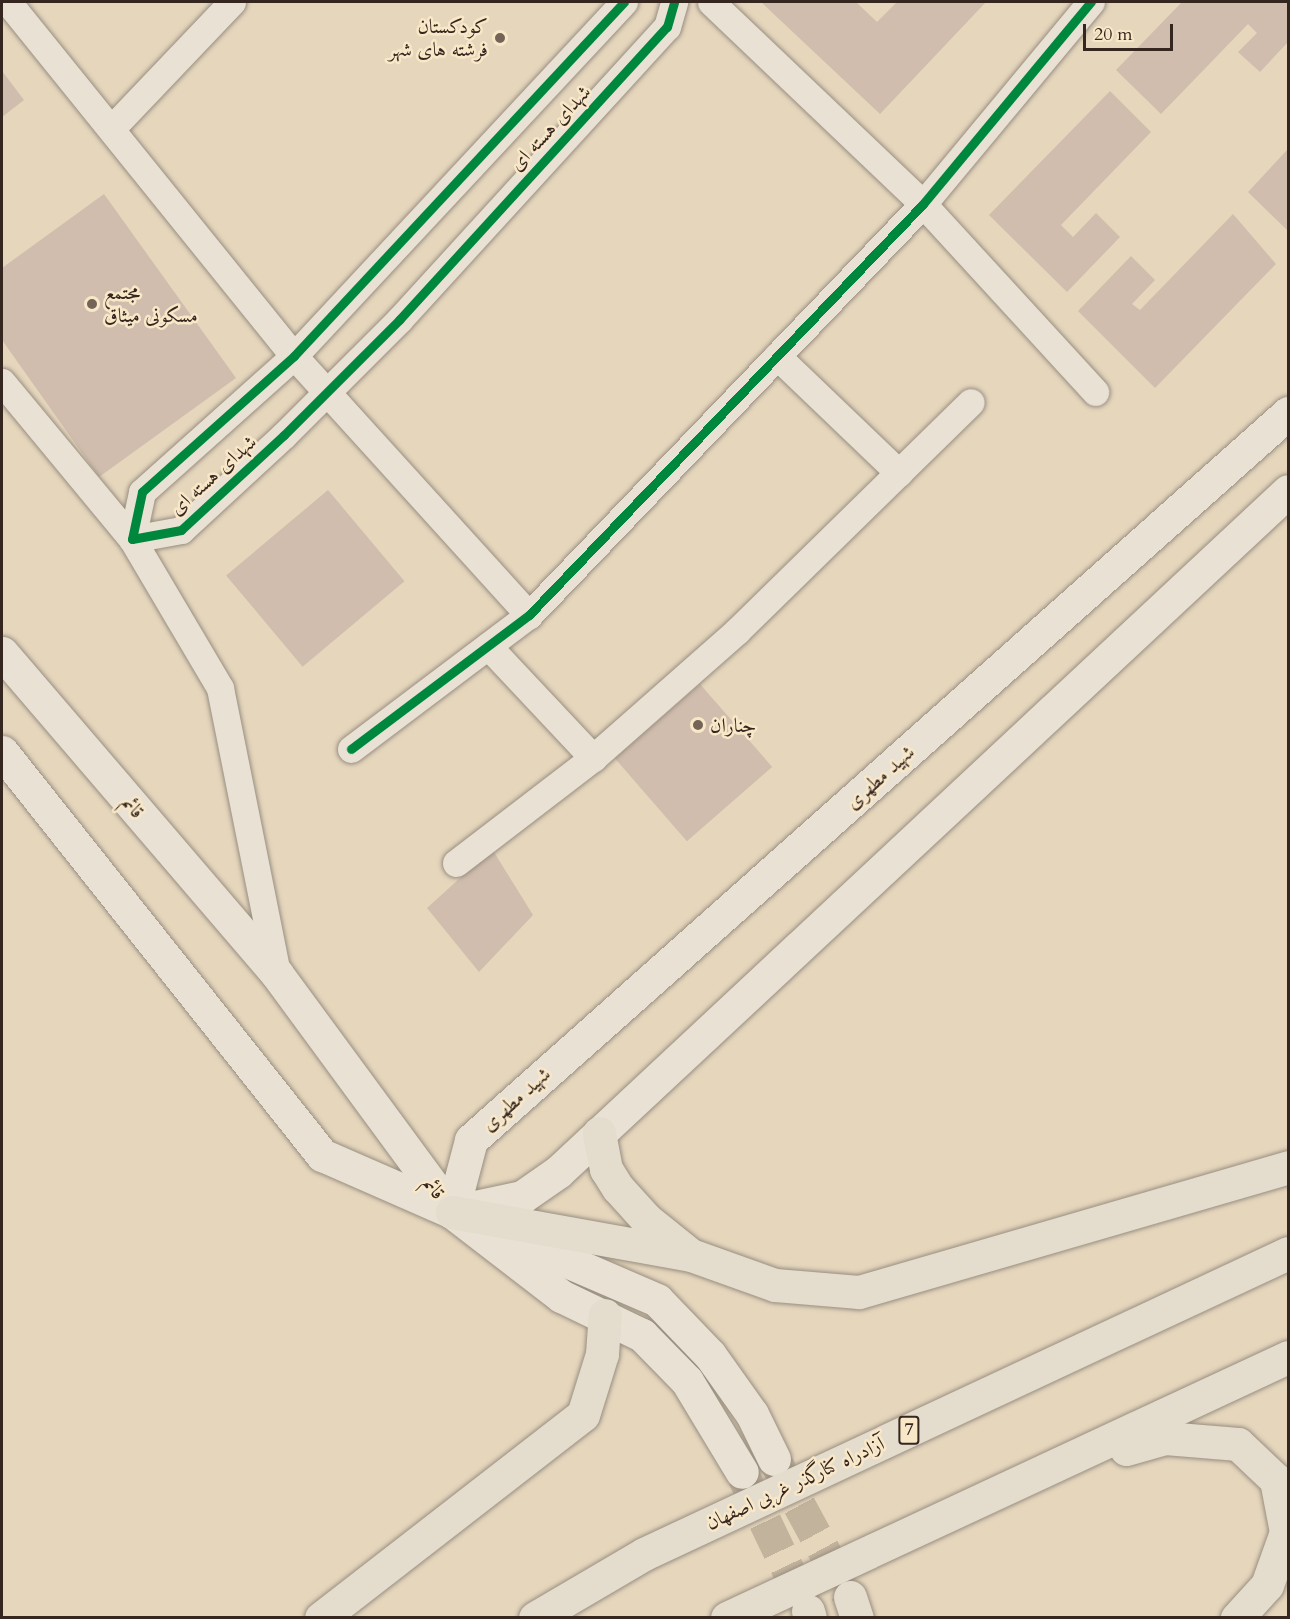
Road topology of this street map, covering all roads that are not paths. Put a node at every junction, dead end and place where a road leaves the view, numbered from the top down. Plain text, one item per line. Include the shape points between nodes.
1 (8, 2) edge
2 (232, 2) edge
3 (624, 2) edge
4 (674, 2) edge
5 (711, 2) edge
6 (1091, 2) edge
7 (112, 128) junction
8 (923, 204) junction
9 (294, 356) junction
10 (777, 356) junction
11 (2, 382) edge
12 (326, 392) junction
13 (1095, 392) dead end
14 (971, 402) dead end
15 (1288, 413) edge
16 (899, 473) junction
17 (1288, 491) edge
18 (132, 539) junction
19 (529, 615) junction
20 (488, 646) junction
21 (2, 653) edge
22 (351, 749) dead end
23 (2, 752) edge
24 (593, 758) junction
25 (456, 862) dead end
26 (277, 974) junction
27 (378, 1116) junction
28 (599, 1133) junction
29 (322, 1155) junction
30 (1288, 1167) edge
31 (452, 1212) junction
32 (1288, 1253) edge
33 (691, 1255) junction
34 (604, 1315) junction
35 (710, 1355) junction
36 (1288, 1357) edge
37 (681, 1376) junction
38 (774, 1459) tunnel mouth
39 (742, 1472) tunnel mouth
40 (1018, 1482) junction
41 (321, 1617) edge
42 (535, 1617) edge
43 (728, 1617) edge
44 (1237, 1617) edge

1 - 7 street
2 - 7 street
3 - 9 street, شهدای هسته ای
4 - 12 street, شهدای هسته ای via 668,27 399,321
5 - 8 street
6 - 8 street
7 - 9 street
8 - 10 street
8 - 13 street
9 - 12 street
9 - 18 street, شهدای هسته ای via 142,492
10 - 16 street
10 - 19 street
11 - 18 street
12 - 18 street, شهدای هسته ای via 181,530
12 - 19 street
14 - 16 street
15 - 31 main road, شهید مطهری via 471,1140
16 - 24 street via 737,631
17 - 28 main road
18 - 26 street via 220,687
19 - 20 street
20 - 22 street
20 - 24 street
21 - 26 main road, قائم
23 - 29 main road, قائم
24 - 25 street
26 - 27 main road, قائم
27 - 29 main road via 372,1147 352,1157
27 - 31 main road, قائم
28 - 31 main road via 522,1197
28 - 33 highway via 606,1169 618,1188 647,1220
29 - 31 main road, قائم
30 - 33 highway via 858,1292 775,1285
31 - 33 highway
31 - 34 main road via 561,1296
31 - 35 main road via 657,1300
32 - 42 highway, آزادراه کنارگذر غربی اصفهان / 7 via 645,1554
34 - 37 main road via 642,1335
34 - 41 highway via 602,1354 583,1415
35 - 37 main road
35 - 38 main road via 752,1414
36 - 40 highway
37 - 39 main road
40 - 43 highway
40 - 44 highway via 1165,1438 1238,1444 1276,1480 1286,1532 1267,1585

